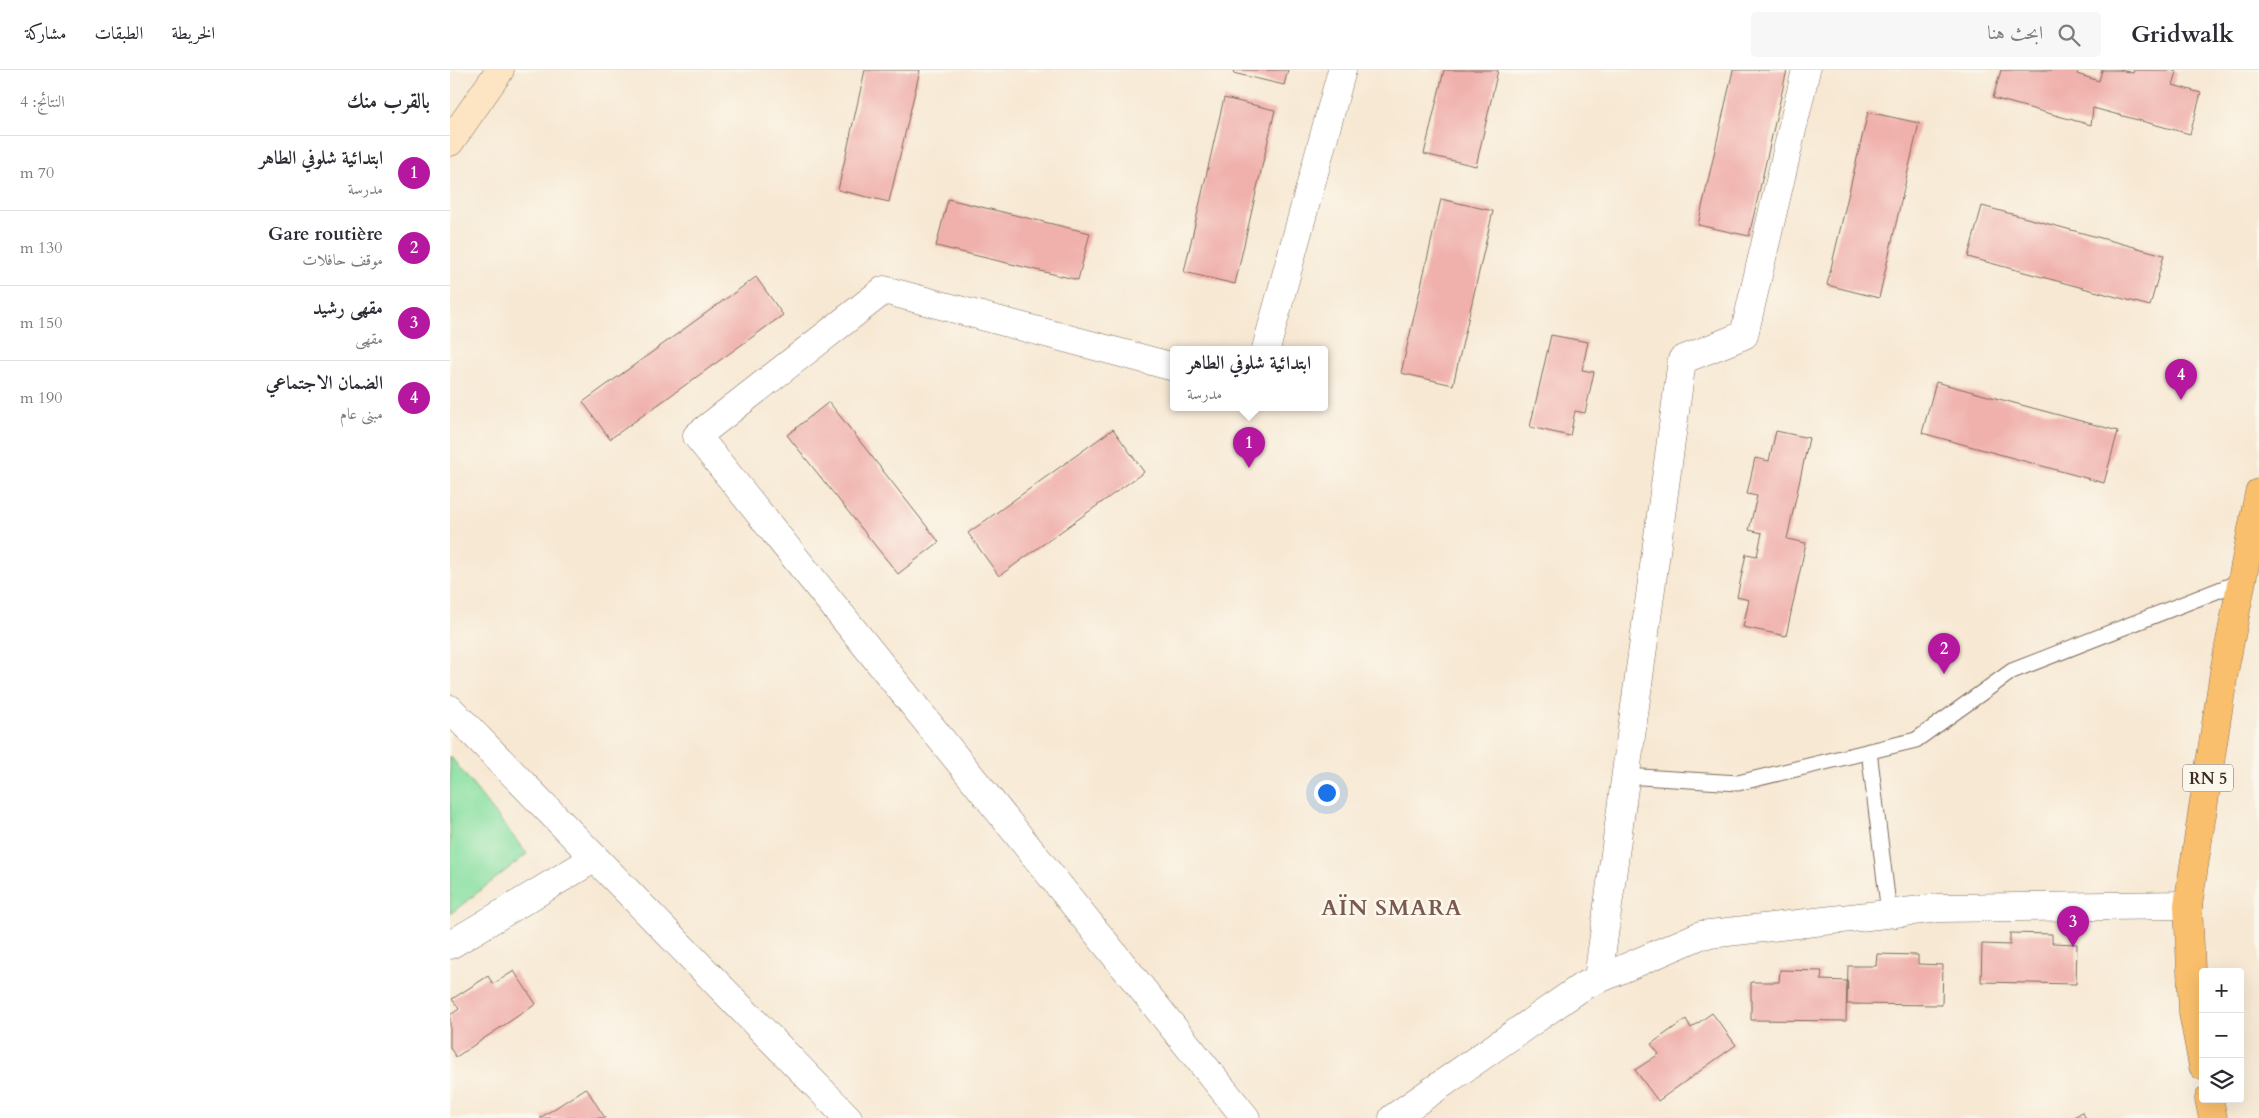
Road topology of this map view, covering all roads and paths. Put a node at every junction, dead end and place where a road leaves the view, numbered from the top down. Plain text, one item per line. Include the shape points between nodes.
1 (500, 70) edge
2 (1342, 70) edge
3 (1806, 70) edge
4 (450, 142) edge
5 (1267, 346) edge
6 (1170, 366) edge
7 (2259, 493) edge
8 (2242, 581) junction
9 (450, 709) edge
10 (1869, 751) junction
11 (1625, 776) junction
12 (595, 858) junction
13 (2188, 905) junction
14 (1889, 913) junction
15 (450, 945) edge
16 (1598, 979) junction
17 (2201, 1058) edge
18 (2210, 1103) edge
19 (848, 1118) edge
20 (1246, 1118) edge
21 (1393, 1118) edge
22 (2213, 1118) edge

1 - 4 main road
2 - 5 street
3 - 11 street via 1744,335 1682,360
6 - 20 street via 884,290 698,436
7 - 8 main road, RN 5
8 - 10 lane via 2012,671 1916,740
8 - 13 main road, RN 5 via 2224,672
9 - 12 street
10 - 11 lane via 1738,782
10 - 14 lane
11 - 16 street
12 - 15 street
12 - 19 street
13 - 14 street via 1939,908
13 - 17 main road, RN 5 via 2193,1013
14 - 16 street via 1701,935
16 - 21 street via 1583,986
18 - 22 main road

